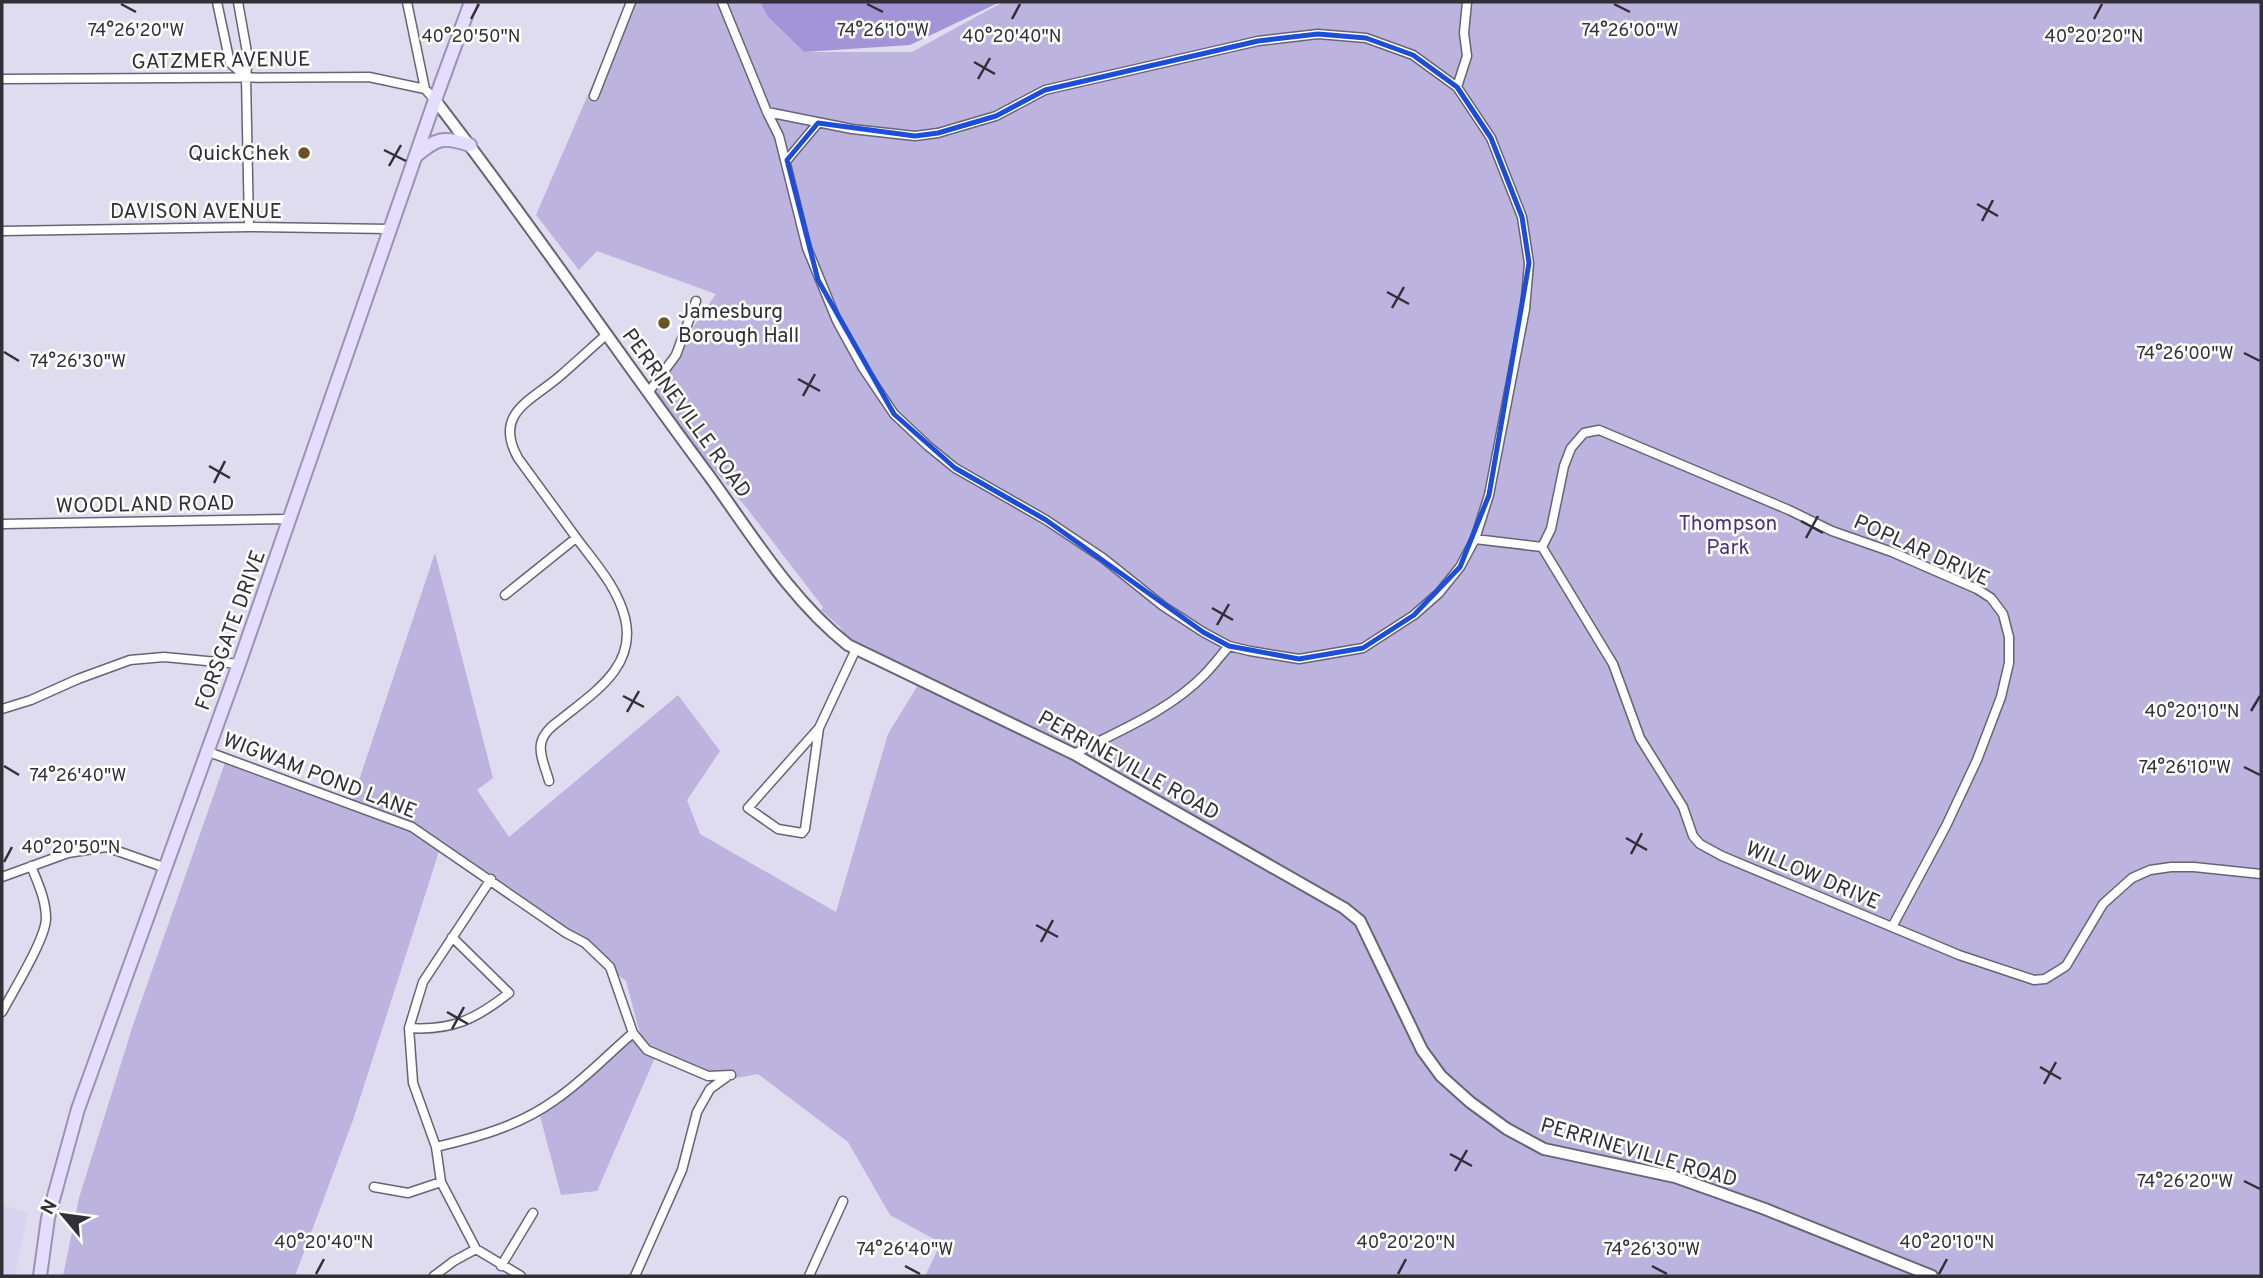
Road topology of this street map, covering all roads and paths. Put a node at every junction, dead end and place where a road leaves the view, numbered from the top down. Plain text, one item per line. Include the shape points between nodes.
1 (217, 2) edge
2 (238, 2) edge
3 (408, 2) edge
4 (471, 2) edge
5 (631, 2) edge
6 (722, 2) edge
7 (1467, 2) edge
8 (246, 77) junction
9 (2, 79) edge
10 (1457, 87) junction
11 (425, 89) junction
12 (594, 96) dead end
13 (435, 100) junction
14 (767, 112) junction
15 (818, 123) junction
16 (470, 145) junction
17 (415, 156) junction
18 (787, 160) junction
19 (249, 227) junction
20 (390, 229) junction
21 (2, 231) edge
22 (696, 302) dead end
23 (606, 335) junction
24 (648, 393) junction
25 (289, 519) junction
26 (2, 524) edge
27 (576, 538) junction
28 (1475, 539) junction
29 (1542, 547) junction
30 (505, 595) dead end
31 (1228, 646) junction
32 (856, 649) junction
33 (239, 664) junction
34 (2, 709) edge
35 (819, 728) junction
36 (206, 751) junction
37 (1073, 754) junction
38 (549, 780) dead end
39 (31, 866) junction
40 (166, 868) junction
41 (2261, 874) edge
42 (2, 877) edge
43 (491, 879) junction
44 (1892, 927) junction
45 (452, 937) junction
46 (2, 1012) edge
47 (409, 1028) junction
48 (633, 1033) junction
49 (436, 1147) junction
50 (441, 1182) junction
51 (374, 1187) dead end
52 (843, 1201) dead end
53 (533, 1213) dead end
54 (476, 1249) junction
55 (501, 1266) junction
56 (40, 1276) edge
57 (434, 1276) edge
58 (522, 1276) edge
59 (635, 1276) edge
60 (809, 1276) edge
61 (1932, 1276) edge

1 - 8 street via 230,62
2 - 8 street via 248,58
3 - 11 street
4 - 13 main road, FORSGATE DRIVE
5 - 12 street
6 - 14 street
7 - 10 street via 1467,56
8 - 9 street, GATZMER AVENUE
8 - 11 street, GATZMER AVENUE via 369,77
8 - 19 street
10 - 15 street via 1413,55 1366,38 1318,34 1258,41 1045,90 996,116 938,133 915,136
10 - 28 street via 1491,138 1522,217 1529,263 1506,410
11 - 13 street
13 - 16 street, PERRINEVILLE ROAD
13 - 17 main road, FORSGATE DRIVE
14 - 15 street
14 - 18 street
15 - 18 street
16 - 17 main road via 443,139
16 - 23 street, PERRINEVILLE ROAD
17 - 20 main road, FORSGATE DRIVE
18 - 31 street via 818,279 863,368 894,414 955,468 1046,520 1163,606
19 - 20 street, DAVISON AVENUE
19 - 21 street, DAVISON AVENUE
20 - 25 main road, FORSGATE DRIVE
22 - 24 street via 676,355
23 - 24 street, PERRINEVILLE ROAD
23 - 27 street via 516,410 510,426 518,458
24 - 32 street, PERRINEVILLE ROAD via 802,601
25 - 26 street, WOODLAND ROAD
25 - 33 main road, FORSGATE DRIVE
27 - 30 street
27 - 38 street via 612,586 627,636 625,652 606,683 541,740
28 - 29 street
28 - 31 street via 1439,593 1363,648 1299,659
29 - 44 street, WILLOW DRIVE via 1613,664 1640,738 1700,844
29 - 44 street, POPLAR DRIVE via 1551,529 1571,448 1584,433 1599,430 1978,589 1998,606 2009,637 2010,663 2001,697 1946,826
31 - 37 street via 1183,693
32 - 35 street
32 - 37 street, PERRINEVILLE ROAD
33 - 34 street via 164,657 130,660
33 - 36 main road, FORSGATE DRIVE
35 - 35 street via 748,808 778,829 805,830
36 - 40 main road, FORSGATE DRIVE
36 - 43 street, WIGWAM POND LANE via 412,827
37 - 61 street, PERRINEVILLE ROAD via 1320,892 1360,921 1422,1050 1441,1076 1507,1129 1544,1149 1675,1177
39 - 40 street via 68,853 106,847
39 - 42 street
39 - 46 street via 46,921
40 - 56 main road, FORSGATE DRIVE via 78,1109 48,1218
41 - 44 street, WILLOW DRIVE via 2171,867 2132,878 2103,904 2066,966 2045,979 1984,965
43 - 45 street
43 - 48 street, WIGWAM POND LANE via 585,943 610,967
45 - 47 street via 423,982
45 - 47 street via 509,993 458,1025
47 - 49 street via 413,1083
48 - 49 street via 556,1100 524,1119 486,1135
48 - 59 street via 647,1050 699,1073 731,1074 710,1089 697,1112 682,1170
49 - 50 street
50 - 51 street via 408,1193
50 - 54 street
52 - 60 street
53 - 55 street
54 - 55 street
54 - 57 street
55 - 58 street

